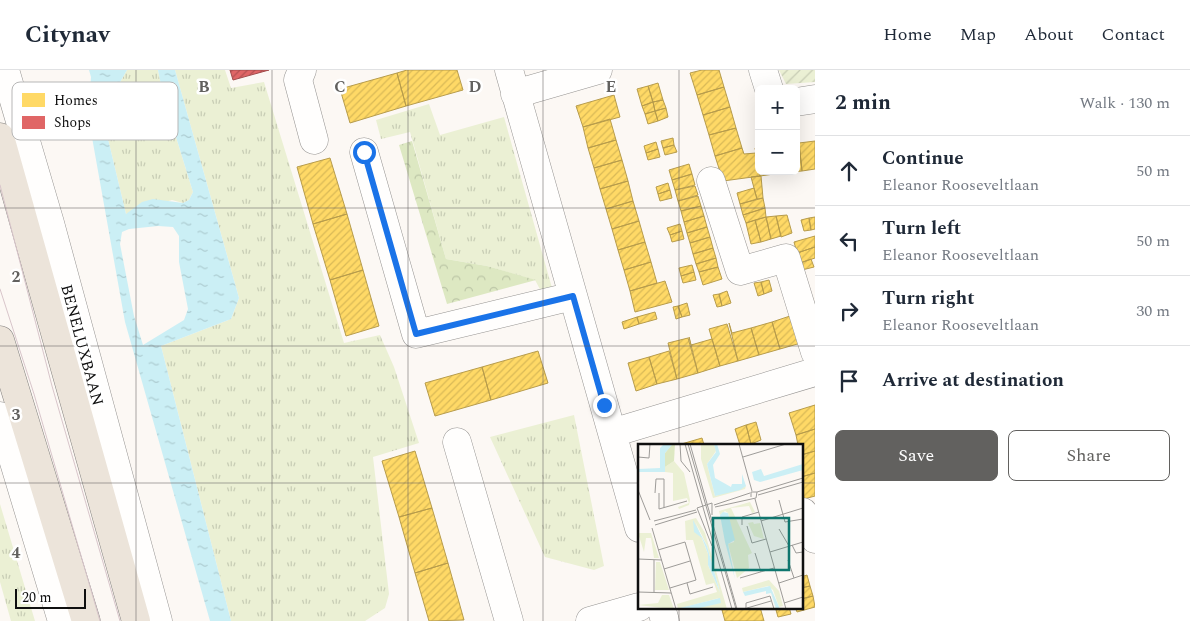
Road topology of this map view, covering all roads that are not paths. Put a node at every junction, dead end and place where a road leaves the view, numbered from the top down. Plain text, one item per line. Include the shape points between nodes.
1 (5, 70) edge
2 (302, 70) edge
3 (598, 70) edge
4 (763, 70) edge
5 (512, 82) edge
6 (768, 85) edge
7 (12, 94) edge
8 (815, 99) edge
9 (800, 101) edge
10 (0, 137) edge
11 (26, 140) edge
12 (314, 140) dead end
13 (364, 152) dead end
14 (711, 181) dead end
15 (573, 296) junction
16 (0, 340) edge
17 (815, 352) edge
18 (815, 372) edge
19 (0, 416) edge
20 (612, 433) junction
21 (456, 442) dead end
22 (803, 512) dead end
23 (638, 524) edge
24 (815, 539) edge
25 (638, 607) edge
26 (661, 608) edge
27 (62, 621) edge
28 (86, 621) edge
29 (136, 621) edge
30 (158, 621) edge
31 (509, 621) edge
32 (590, 621) edge
33 (665, 621) edge

1 - 7 street, BENELUXBAAN
2 - 12 street via 298,80
3 - 5 street
4 - 6 street
5 - 15 street
8 - 9 street
10 - 29 main road, BENELUXBAAN
11 - 30 street, BENELUXBAAN
13 - 15 street via 416,334
14 - 17 street via 740,271 786,258
15 - 20 street
16 - 28 main road
18 - 20 street
19 - 27 street
20 - 23 street
21 - 31 street
22 - 24 street
25 - 32 street
26 - 33 street

